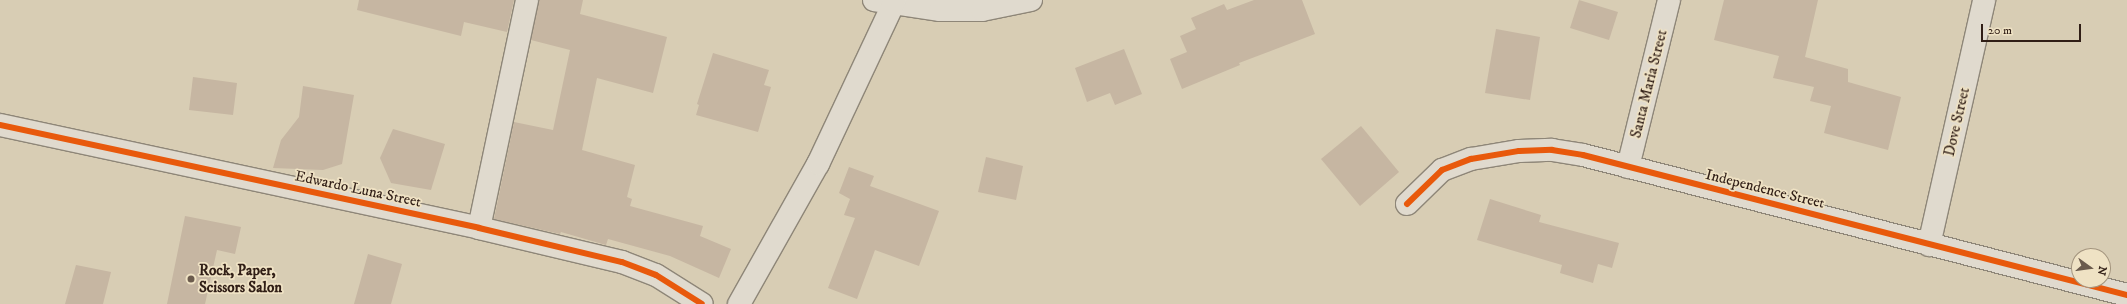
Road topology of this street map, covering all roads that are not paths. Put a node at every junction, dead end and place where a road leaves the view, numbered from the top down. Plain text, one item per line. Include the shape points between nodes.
1 (527, 0) edge
2 (1031, 0) edge
3 (1669, 0) edge
4 (1984, 0) edge
5 (888, 1) edge
6 (0, 125) edge
7 (1628, 167) junction
8 (1407, 204) dead end
9 (479, 228) junction
10 (1929, 245) junction
11 (2127, 294) edge
12 (702, 304) edge
13 (739, 304) edge

1 - 9 street
2 - 5 street via 982,10 940,10
3 - 7 street, Santa Maria Street
4 - 10 street, Dove Street
5 - 13 street via 818,164
6 - 9 street, Edwardo Luna Street
7 - 8 street, Independence Street via 1552,150 1519,151 1471,159 1442,170
7 - 10 street, Independence Street
9 - 12 street, Edwardo Luna Street via 622,262 656,275
10 - 11 street, Independence Street

